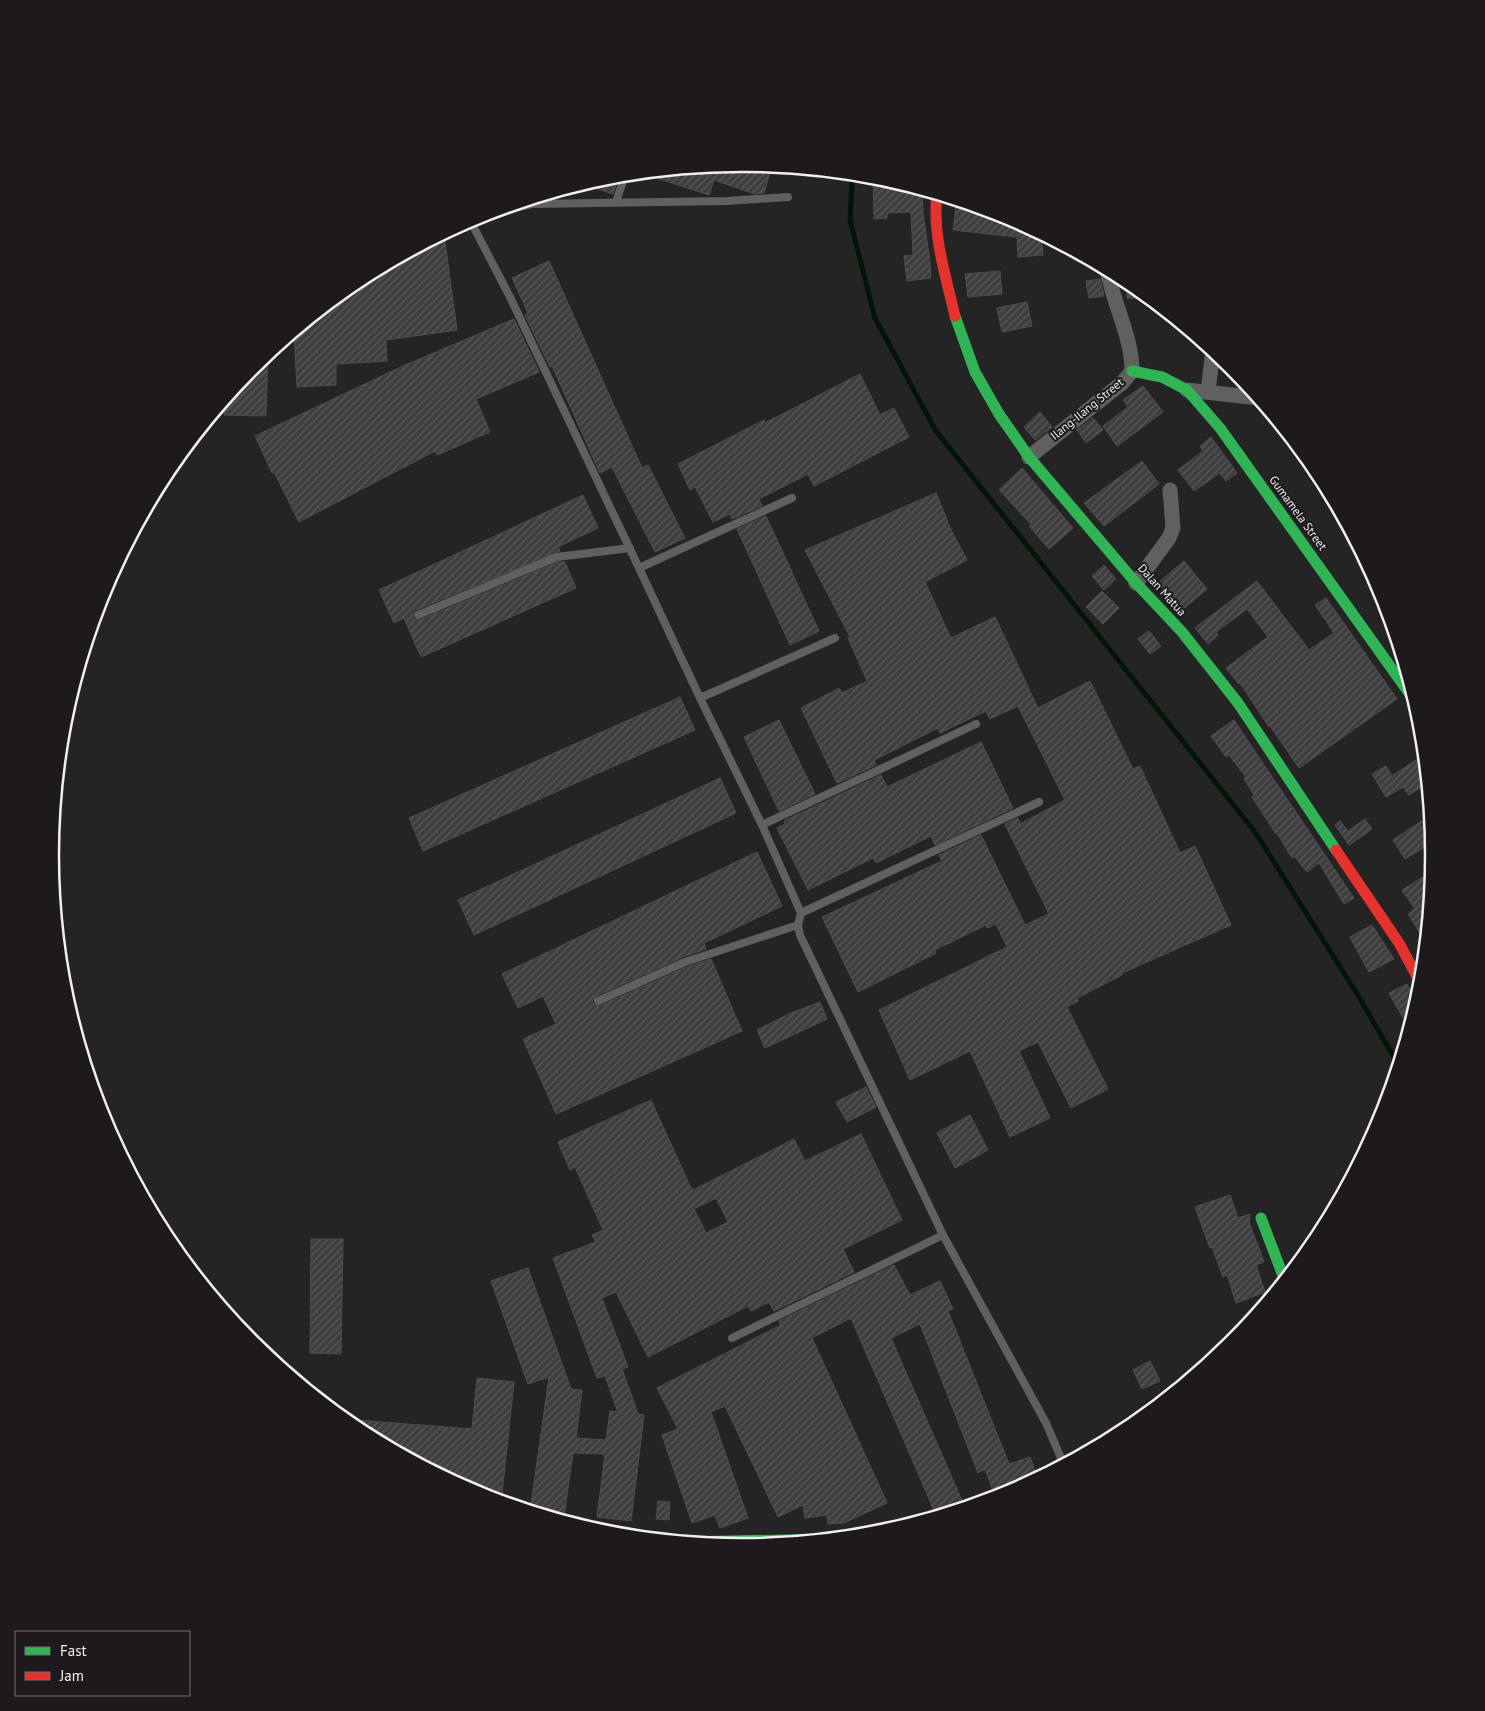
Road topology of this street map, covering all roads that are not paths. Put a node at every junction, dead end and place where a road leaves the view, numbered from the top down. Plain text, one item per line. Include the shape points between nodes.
1 (622, 183) edge
2 (788, 197) dead end
3 (936, 200) edge
4 (616, 202) junction
5 (537, 204) edge
6 (474, 227) edge
7 (1110, 279) edge
8 (1212, 359) edge
9 (1132, 371) junction
10 (1187, 390) junction
11 (1208, 392) junction
12 (1249, 397) edge
13 (1029, 456) junction
14 (1170, 490) dead end
15 (792, 498) dead end
16 (630, 548) junction
17 (639, 568) junction
18 (1136, 583) junction
19 (418, 615) dead end
20 (835, 638) dead end
21 (1405, 686) edge
22 (700, 698) junction
23 (976, 724) dead end
24 (1039, 802) dead end
25 (762, 825) junction
26 (801, 913) junction
27 (798, 926) junction
28 (1415, 974) edge
29 (598, 1001) dead end
30 (1261, 1218) dead end
31 (943, 1235) junction
32 (1283, 1275) edge
33 (732, 1338) dead end
34 (1062, 1460) edge

1 - 4 lane
2 - 4 lane
3 - 13 street, Dalan Matua via 942,258 955,316 975,372 999,414
4 - 5 lane
6 - 16 lane
7 - 9 street, Ilang-Ilang Street via 1132,353
8 - 11 street
9 - 10 street, Gumamela Street via 1162,377
9 - 13 street, Ilang-Ilang Street via 1122,383
10 - 11 street
10 - 21 street, Gumamela Street via 1220,428
11 - 12 street
13 - 18 street, Dalan Matua
14 - 18 street via 1173,528
15 - 17 lane
16 - 17 lane
16 - 19 lane via 558,557
17 - 22 lane
18 - 28 street, Dalan Matua via 1182,632 1238,703 1399,943
20 - 22 lane
22 - 25 lane
23 - 25 lane
24 - 26 lane
25 - 26 lane
26 - 27 lane
27 - 29 lane via 686,962
27 - 31 lane
30 - 32 street
31 - 33 lane
31 - 34 lane via 1046,1423

